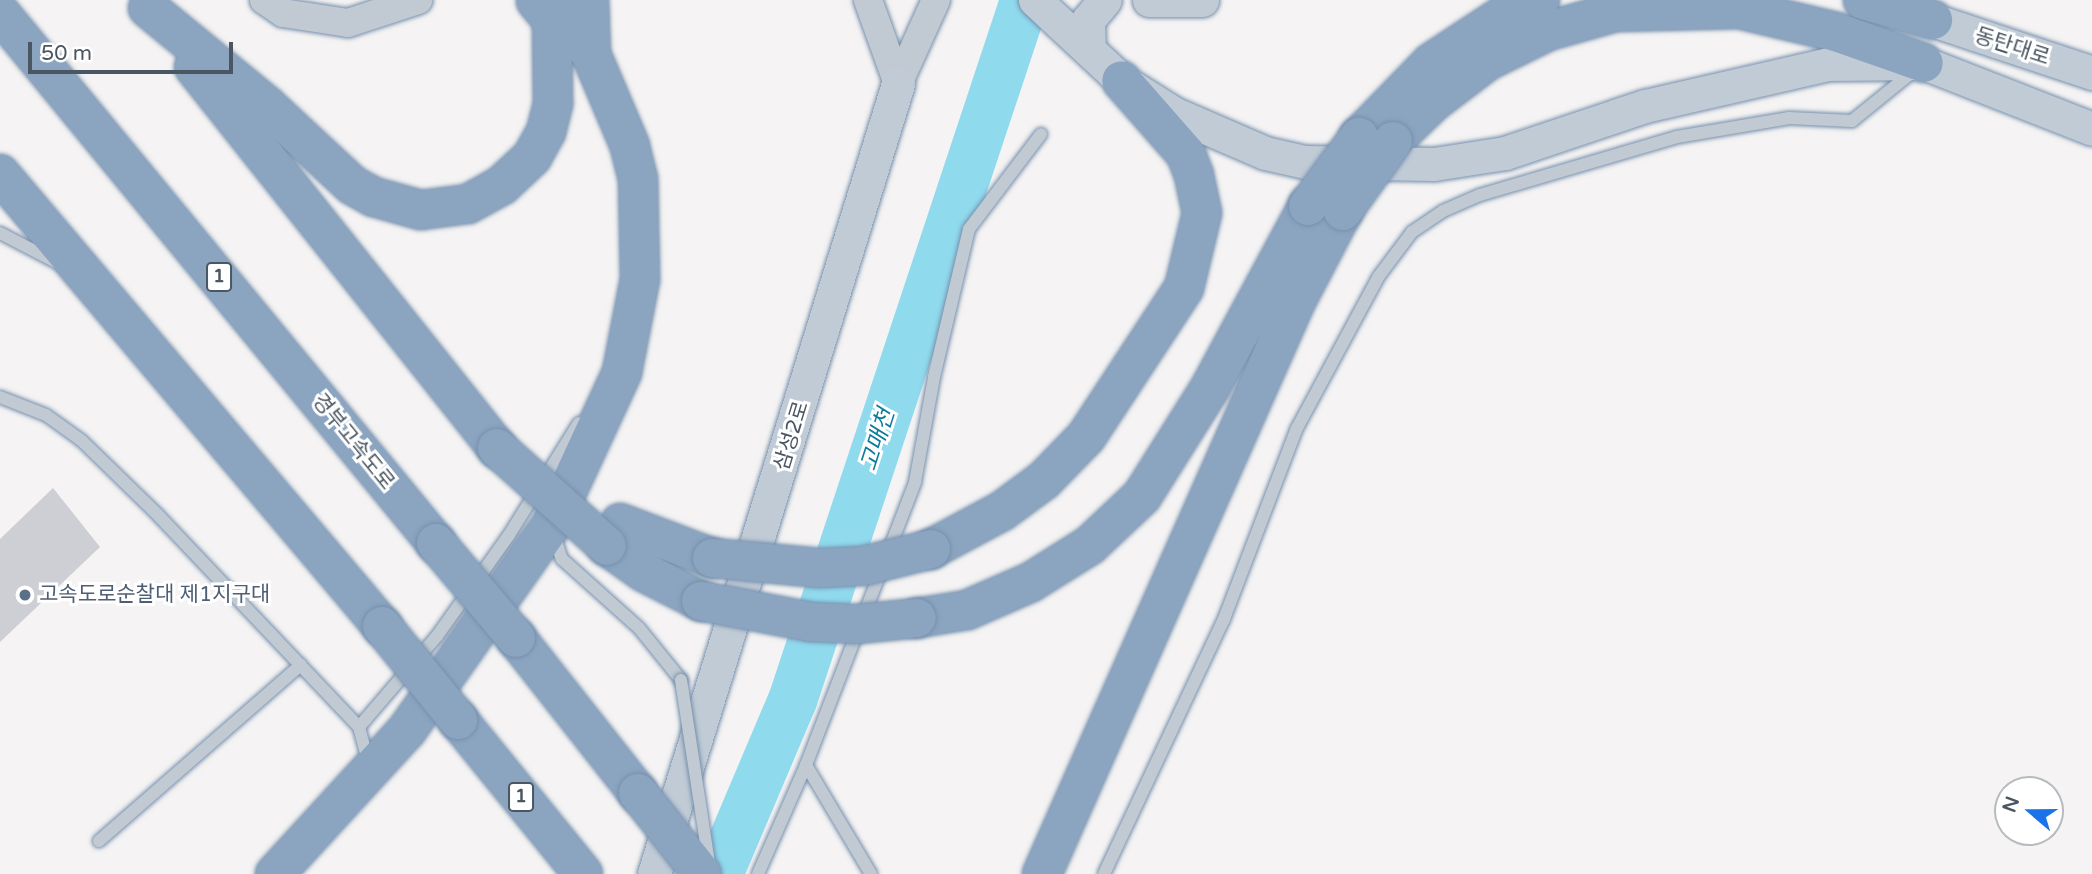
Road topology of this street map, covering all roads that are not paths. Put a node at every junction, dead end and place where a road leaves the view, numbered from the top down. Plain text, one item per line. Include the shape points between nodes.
1 (264, 0) edge
2 (418, 0) edge
3 (589, 0) edge
4 (868, 0) edge
5 (936, 0) edge
6 (1105, 0) edge
7 (1149, 0) edge
8 (1202, 0) edge
9 (1540, 0) edge
10 (1863, 0) edge
11 (1898, 0) edge
12 (1037, 2) edge
13 (144, 4) edge
14 (544, 7) edge
15 (0, 13) edge
16 (1933, 20) junction
17 (1089, 50) junction
18 (591, 54) junction
19 (1924, 63) junction
20 (2092, 73) edge
21 (1121, 80) junction
22 (898, 84) junction
23 (2092, 129) edge
24 (1041, 134) dead end
25 (1376, 139) junction
26 (0, 174) edge
27 (1326, 209) junction
28 (0, 233) edge
29 (85, 279) junction
30 (600, 384) dead end
31 (0, 397) edge
32 (589, 407) dead end
33 (551, 526) junction
34 (613, 535) junction
35 (301, 666) junction
36 (359, 727) junction
37 (389, 735) junction
38 (806, 765) junction
39 (362, 784) junction
40 (99, 841) dead end
41 (275, 874) edge
42 (583, 874) edge
43 (654, 874) edge
44 (702, 874) edge
45 (711, 874) edge
46 (758, 874) edge
47 (871, 874) edge
48 (1042, 874) edge
49 (1104, 874) edge

1 - 2 street via 283,13 348,23
3 - 18 highway
4 - 22 street
5 - 22 street, 삼성2로
6 - 17 main road via 1088,20
7 - 8 main road
9 - 25 highway via 1504,15 1431,63
10 - 16 highway
11 - 16 main road, 동탄대로
12 - 17 main road
13 - 14 highway via 266,105 352,185 374,197 421,210 468,204 502,185 532,157 547,132 554,103
13 - 34 highway, bridge via 446,379 502,441
14 - 18 highway
14 - 30 lane via 580,58 602,110 628,200 631,236 626,305
15 - 44 highway, 경부고속도로 / 1, bridge via 516,638
16 - 20 main road, 동탄대로
17 - 21 main road
18 - 33 highway via 630,146 638,179 640,279 622,372
19 - 21 main road via 1828,64 1786,71 1645,106 1505,153 1434,164 1369,166 1305,162 1265,153 1202,128
19 - 23 main road
19 - 25 highway via 1836,32 1739,9 1615,12 1548,31 1487,61
19 - 49 lane via 1852,121 1789,118 1677,137 1480,195 1443,211 1412,232 1379,276 1296,430 1224,619
21 - 34 highway, bridge via 1186,154 1202,213 1184,288 1078,446 1044,481 1002,511 931,549 863,566 831,568 712,558
22 - 43 main road, 삼성2로
24 - 38 lane via 969,229 915,482
25 - 27 highway, bridge
26 - 29 highway, 1
27 - 34 highway, bridge via 1142,496 1090,545 1031,582 967,610 857,624 811,622 701,601 644,572
27 - 48 highway via 1291,313
28 - 29 lane
29 - 42 highway, 1, bridge via 382,626
31 - 35 lane via 47,415 82,441
32 - 36 lane via 509,535 445,625
33 - 37 highway
33 - 45 lane, bridge via 562,559 639,628 681,680
35 - 36 lane
35 - 40 lane
36 - 37 lane
36 - 39 lane via 368,755
37 - 39 highway
38 - 46 lane
38 - 47 lane
39 - 41 highway

